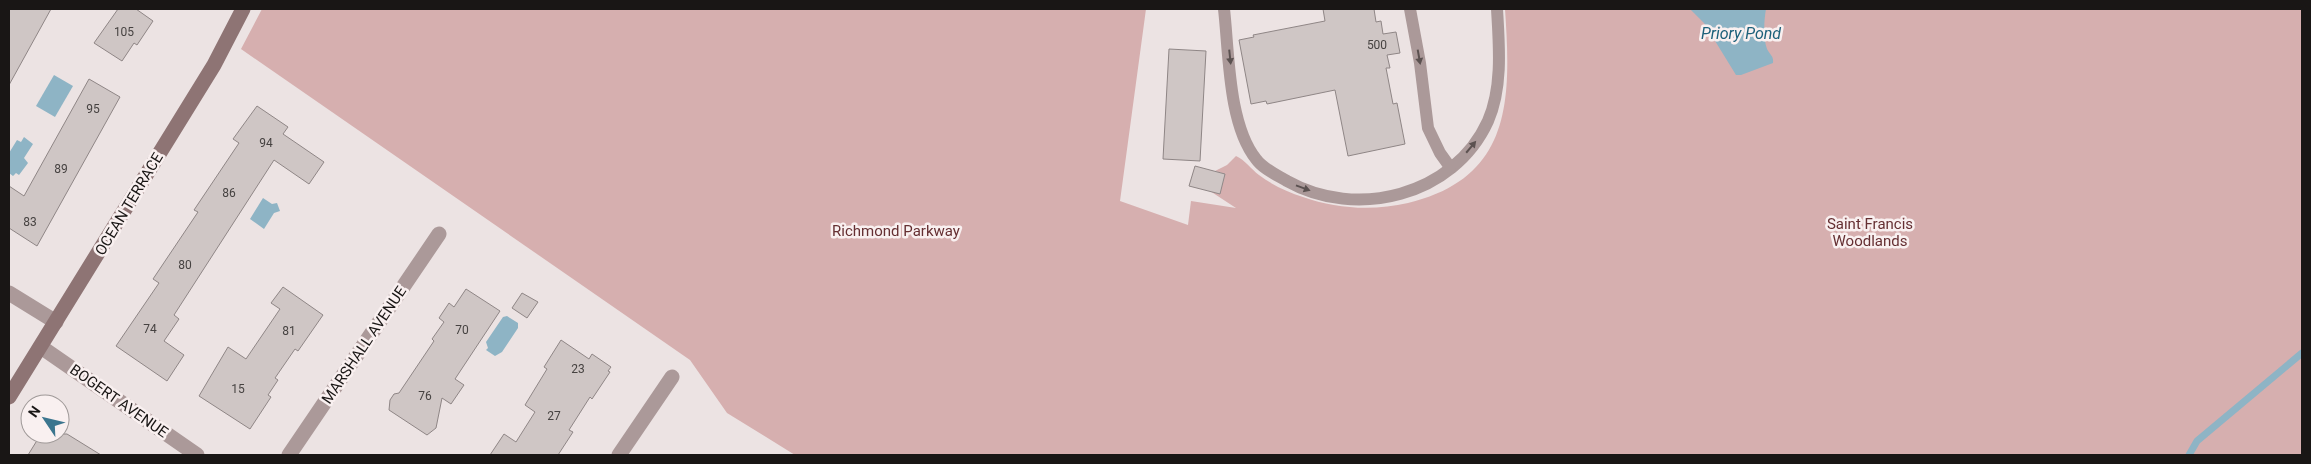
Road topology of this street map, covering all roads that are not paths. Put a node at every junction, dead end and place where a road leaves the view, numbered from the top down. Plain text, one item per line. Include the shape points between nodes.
1 (243, 9) edge
2 (1224, 9) edge
3 (1410, 9) edge
4 (1497, 9) edge
5 (1450, 167) junction
6 (439, 234) dead end
7 (9, 293) edge
8 (56, 322) junction
9 (41, 347) junction
10 (672, 377) dead end
11 (9, 397) edge
12 (197, 455) edge
13 (289, 455) edge
14 (619, 455) edge

1 - 8 street, OCEAN TERRACE via 214,65
2 -> 5 lane via 1240,129 1256,160 1272,173 1299,188 1363,200 1405,194 1435,180
3 -> 5 lane via 1428,128
5 -> 4 lane via 1478,139 1489,120 1499,56
6 - 13 street, MARSHALL AVENUE
7 - 8 street
8 - 9 street, OCEAN TERRACE
9 - 11 street, OCEAN TERRACE
9 - 12 street, BOGERT AVENUE
10 - 14 street

